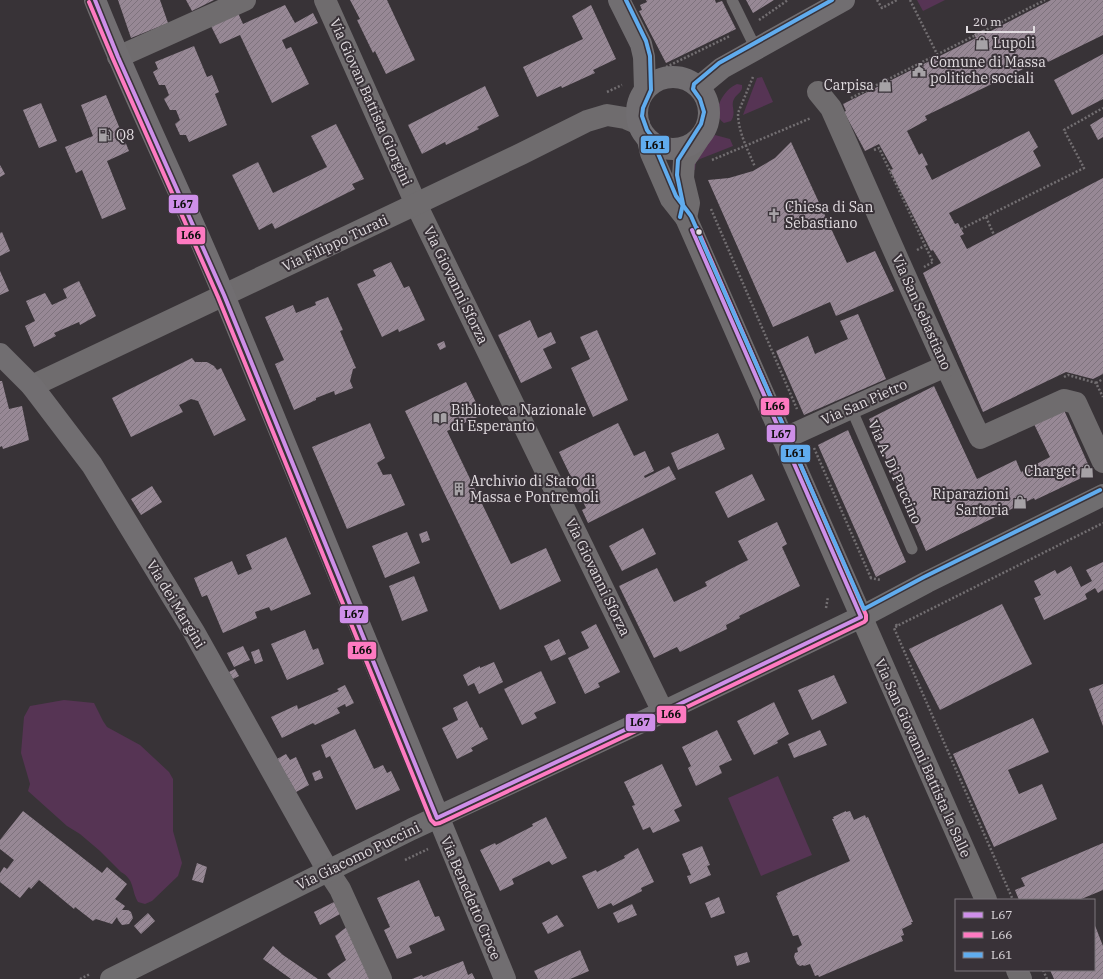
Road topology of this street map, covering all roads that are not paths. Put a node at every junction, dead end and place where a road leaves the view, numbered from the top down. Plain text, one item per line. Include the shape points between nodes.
1 (95, 0) edge
2 (245, 0) edge
3 (325, 0) edge
4 (619, 0) edge
5 (732, 0) edge
6 (844, 0) edge
7 (754, 50) junction
8 (118, 57) junction
9 (699, 87) junction
10 (645, 90) junction
11 (825, 100) road end
12 (643, 132) junction
13 (698, 140) junction
14 (416, 204) junction
15 (686, 218) junction
16 (224, 295) junction
17 (0, 354) edge
18 (946, 366) junction
19 (32, 386) junction
20 (851, 408) junction
21 (783, 440) junction
22 (1103, 462) edge
23 (1103, 495) edge
24 (912, 549) dead end
25 (865, 625) junction
26 (663, 712) junction
27 (437, 818) junction
28 (328, 871) junction
29 (986, 899) edge
30 (111, 979) edge
31 (381, 979) edge
32 (505, 979) edge

1 - 8 street, Via Benedetto Croce
2 - 8 street
3 - 14 street, Via Giovan Battista Giorgini
4 - 10 street via 641,44
5 - 7 lane
6 - 7 street
7 - 9 street via 722,68
8 - 16 street, Via Benedetto Croce
9 - 10 street via 677,76 665,77
9 - 13 street via 705,94 710,114 708,125
10 - 12 street via 637,106 636,117
11 - 18 street, Via San Sebastiano
12 - 13 street via 658,146 669,149 680,149
12 - 14 street, Via Filippo Turati via 625,118 607,115 587,121
12 - 15 street via 671,199
13 - 15 street via 684,161 683,178 689,203
14 - 16 street, Via Filippo Turati
14 - 26 street, Via Giovanni Sforza
15 - 21 street, Via San Giovanni Battista la Salle
16 - 19 street, Via Filippo Turati
16 - 27 street, Via Benedetto Croce
17 - 19 street, Via dei Margini
18 - 20 street, Via San Pietro
18 - 22 street, Via San Sebastiano via 980,438 1064,400 1076,403
19 - 28 street, Via dei Margini via 92,465 194,632
20 - 21 street, Via San Pietro
20 - 24 lane, Via A. Di Puccino
21 - 25 street, Via San Giovanni Battista la Salle
23 - 25 main road, Via Giacomo Puccini via 927,582
25 - 26 main road, Via Giacomo Puccini
25 - 29 street, Via San Giovanni Battista la Salle
26 - 27 main road, Via Giacomo Puccini
27 - 28 main road, Via Giacomo Puccini
27 - 32 street, Via Benedetto Croce
28 - 30 main road, Via Giacomo Puccini
28 - 31 street via 340,888

